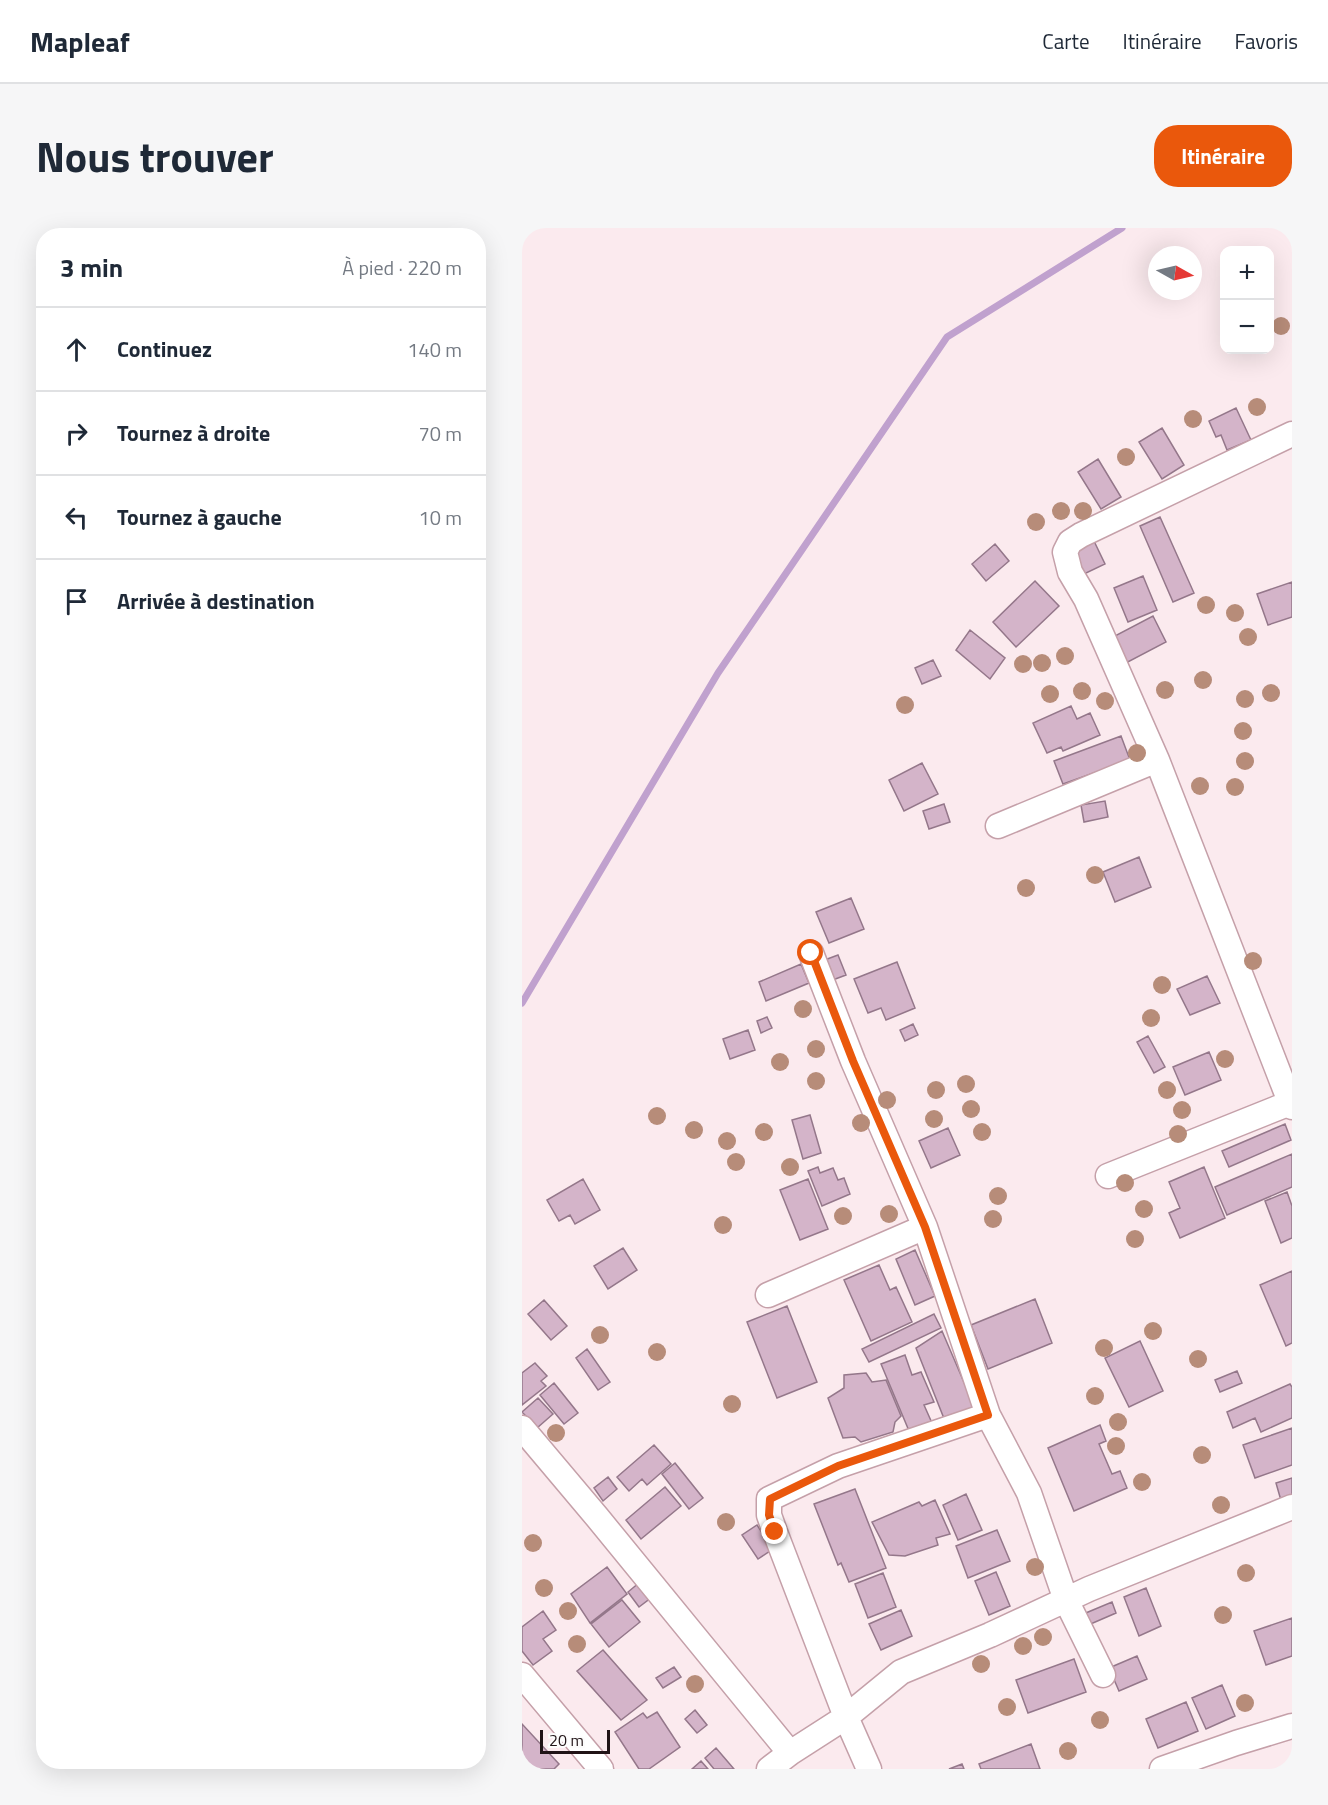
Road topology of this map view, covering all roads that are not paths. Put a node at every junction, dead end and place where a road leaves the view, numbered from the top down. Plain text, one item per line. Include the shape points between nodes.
1 (1292, 434) edge
2 (1157, 760) junction
3 (998, 826) dead end
4 (811, 953) dead end
5 (1289, 1093) edge
6 (1108, 1176) dead end
7 (925, 1227) junction
8 (768, 1295) dead end
9 (988, 1415) junction
10 (522, 1428) edge
11 (1291, 1509) edge
12 (1066, 1600) junction
13 (522, 1676) edge
14 (1103, 1676) dead end
15 (846, 1717) junction
16 (1292, 1726) edge
17 (790, 1753) junction
18 (601, 1769) edge
19 (769, 1769) edge
20 (869, 1769) edge
21 (1162, 1769) edge

1 - 2 street via 1081,535 1070,542 1065,552 1070,572 1086,599
2 - 3 street
2 - 5 street
4 - 7 street
5 - 6 street
7 - 8 street
7 - 9 street
9 - 12 street via 1029,1493
9 - 15 street via 838,1466 770,1499 772,1524
10 - 17 street
11 - 12 street
12 - 14 street
12 - 15 street via 901,1672
13 - 18 street
15 - 17 street
15 - 20 street
16 - 21 street
17 - 19 street

